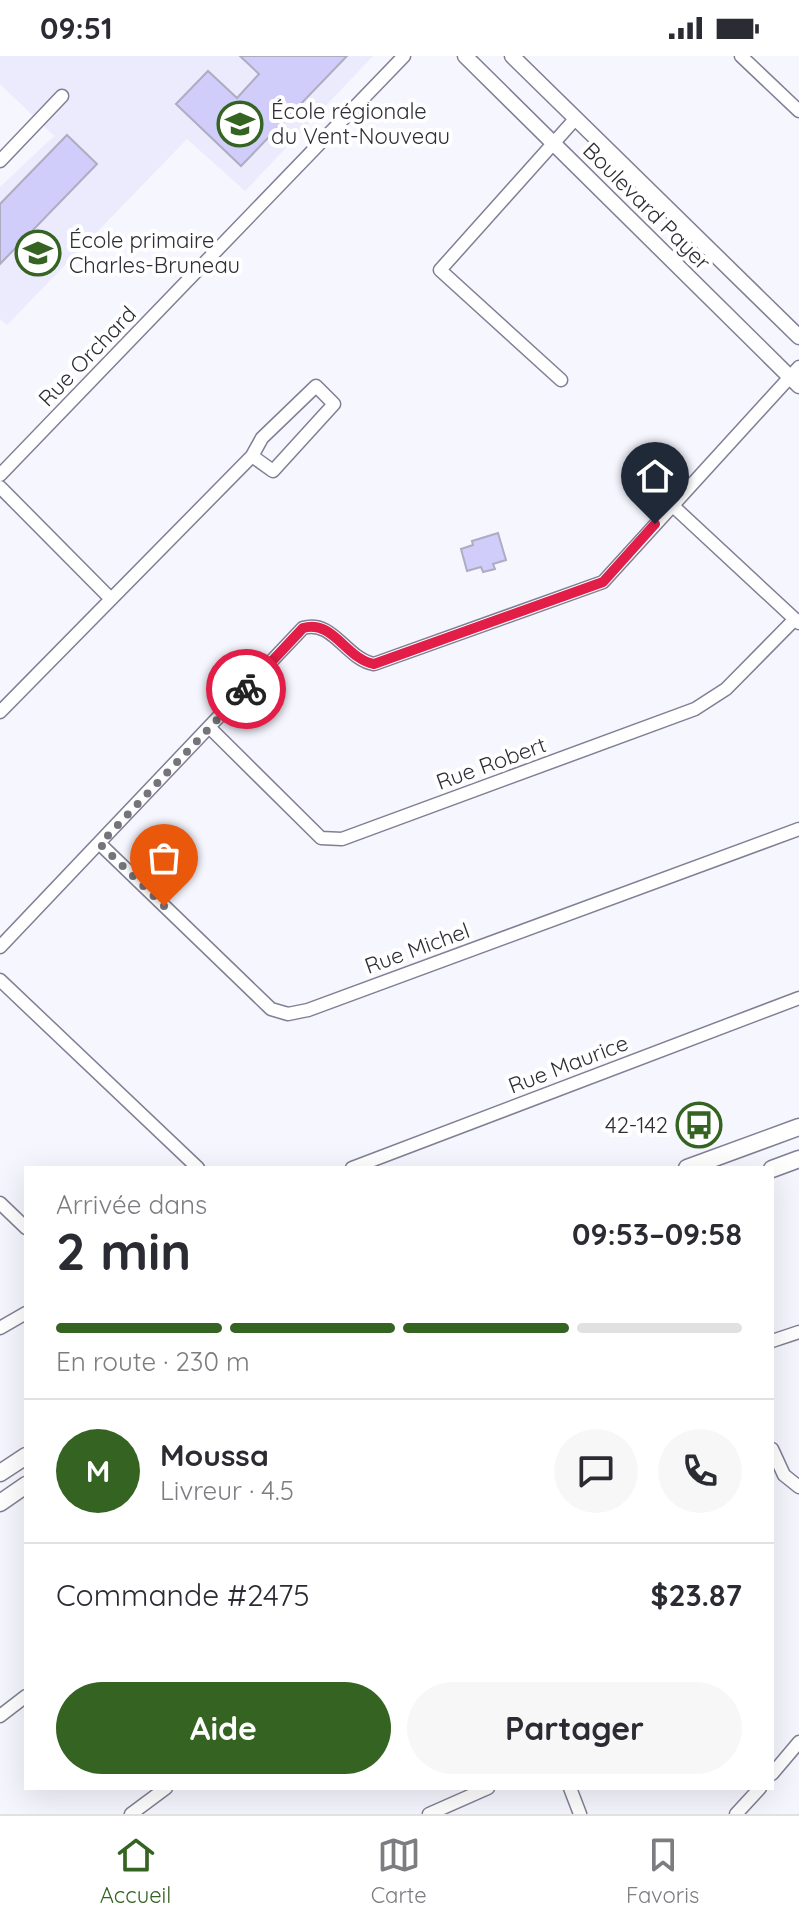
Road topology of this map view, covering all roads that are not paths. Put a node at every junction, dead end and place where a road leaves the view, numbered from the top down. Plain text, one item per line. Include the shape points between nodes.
1 (404, 56) edge
2 (465, 56) edge
3 (512, 56) edge
4 (741, 56) edge
5 (62, 96) dead end
6 (799, 111) edge
7 (576, 118) junction
8 (555, 145) junction
9 (0, 161) edge
10 (799, 337) edge
11 (796, 377) edge
12 (561, 380) dead end
13 (252, 456) junction
14 (0, 475) edge
15 (0, 487) edge
16 (672, 505) junction
17 (110, 598) junction
18 (797, 621) edge
19 (0, 712) edge
20 (209, 727) junction
21 (799, 829) edge
22 (100, 844) junction
23 (0, 947) edge
24 (0, 980) edge
25 (799, 998) edge
26 (799, 1127) edge
27 (799, 1159) edge
28 (196, 1166) edge
29 (357, 1166) edge
30 (692, 1166) edge
31 (774, 1168) edge
32 (0, 1203) edge
33 (24, 1226) edge
34 (24, 1314) edge
35 (0, 1328) edge
36 (799, 1332) edge
37 (774, 1340) edge
38 (774, 1453) edge
39 (24, 1457) edge
40 (0, 1473) edge
41 (24, 1486) edge
42 (799, 1487) edge
43 (0, 1503) edge
44 (24, 1698) edge
45 (0, 1716) edge
46 (799, 1742) edge
47 (774, 1772) edge
48 (163, 1790) edge
49 (483, 1790) edge
50 (571, 1790) edge
51 (758, 1790) edge
52 (131, 1814) edge
53 (429, 1814) edge
54 (580, 1814) edge
55 (736, 1814) edge

1 - 14 street, Rue Orchard
2 - 8 street, Boulevard Payer
3 - 7 street, Boulevard Payer
4 - 6 street
5 - 9 street
7 - 8 street
7 - 10 street, Boulevard Payer
8 - 11 street, Boulevard Payer
8 - 12 street via 440,270
11 - 16 street
13 - 13 street via 262,438 316,386 334,404 273,471
13 - 17 street
15 - 17 street
16 - 18 street
16 - 20 street via 603,582 374,664 359,661 326,629 315,624 303,628
17 - 19 street
18 - 20 street, Rue Robert via 726,689 695,709 342,839 321,838
20 - 22 street
21 - 22 street, Rue Michel via 288,1014 271,1009
22 - 23 street
24 - 28 street
25 - 29 street, Rue Maurice
26 - 30 main road
27 - 31 main road
32 - 33 street
34 - 35 street
36 - 37 street
38 - 42 street via 784,1475
39 - 40 main road
41 - 43 main road
44 - 45 street
46 - 47 street
48 - 52 street
49 - 53 street
50 - 54 street
51 - 55 street

